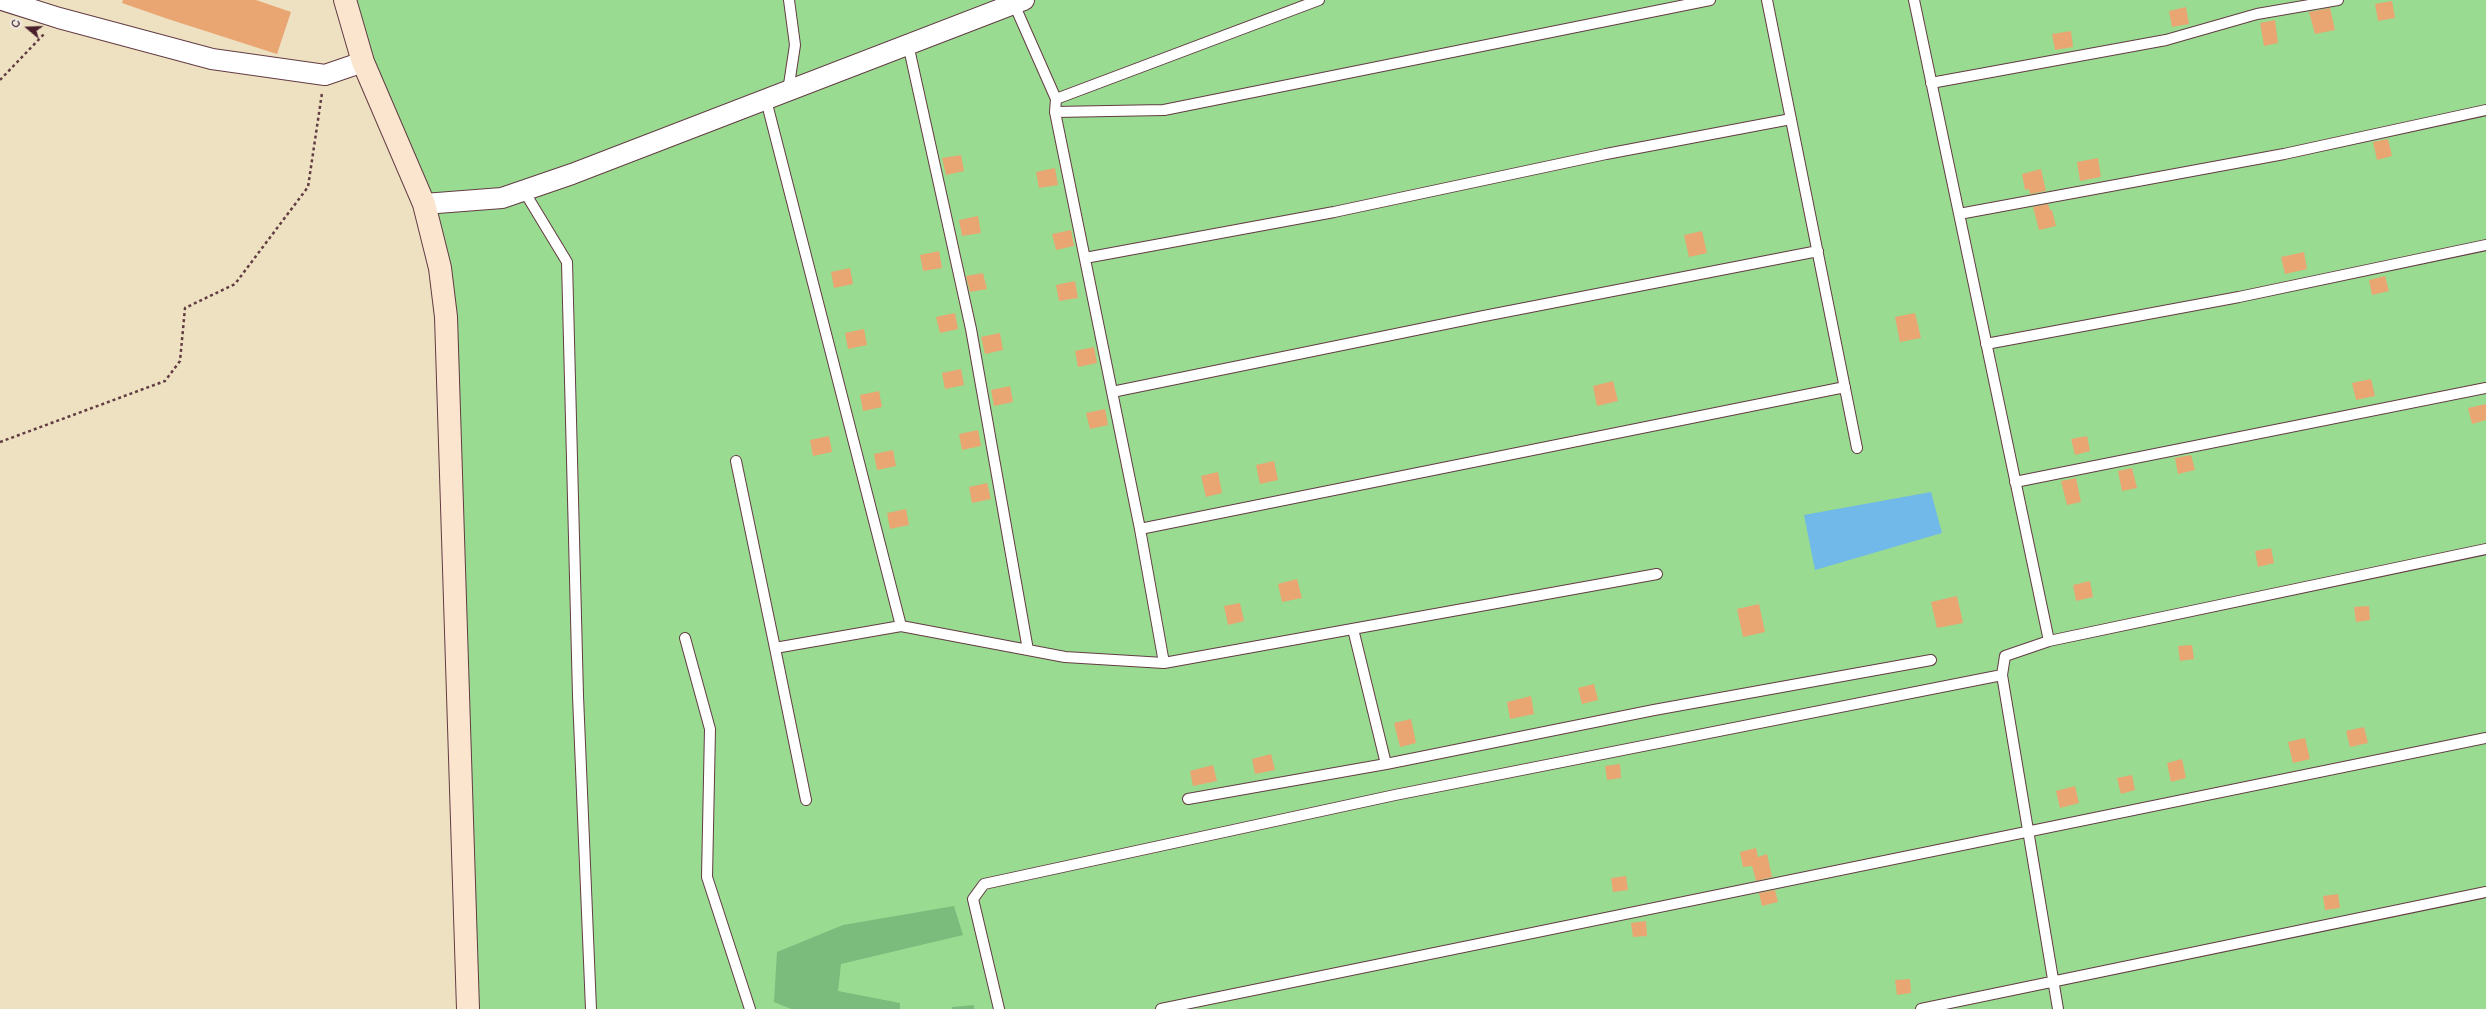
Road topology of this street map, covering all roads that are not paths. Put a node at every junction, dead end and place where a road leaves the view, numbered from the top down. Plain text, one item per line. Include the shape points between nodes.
1 (2, 0) edge
2 (345, 0) edge
3 (789, 0) edge
4 (1319, 0) edge
5 (1710, 0) edge
6 (1767, 0) edge
7 (1914, 0) edge
8 (2338, 0) edge
9 (1019, 2) edge
10 (908, 44) junction
11 (363, 62) junction
12 (1931, 83) junction
13 (788, 91) junction
14 (1056, 99) junction
15 (766, 100) junction
16 (2486, 110) edge
17 (1055, 112) junction
18 (1792, 119) junction
19 (524, 191) junction
20 (424, 204) junction
21 (1959, 214) junction
22 (2486, 245) edge
23 (1818, 251) junction
24 (1085, 258) junction
25 (1986, 344) junction
26 (1845, 387) junction
27 (2486, 388) edge
28 (1112, 392) junction
29 (1857, 448) dead end
30 (736, 461) dead end
31 (2015, 482) junction
32 (1140, 529) junction
33 (2486, 549) edge
34 (1657, 574) dead end
35 (901, 626) junction
36 (1353, 629) junction
37 (685, 638) dead end
38 (2049, 641) junction
39 (775, 648) junction
40 (1028, 650) junction
41 (1931, 660) dead end
42 (1164, 663) junction
43 (2002, 675) junction
44 (2486, 738) edge
45 (1386, 764) junction
46 (1188, 799) dead end
47 (806, 800) dead end
48 (2028, 832) junction
49 (2486, 892) edge
50 (2053, 980) junction
51 (468, 1009) edge
52 (591, 1009) edge
53 (750, 1009) edge
54 (999, 1009) edge
55 (1161, 1009) edge
56 (1921, 1009) edge
57 (2058, 1009) edge

1 - 11 street via 212,60 325,75
2 - 11 street
3 - 13 lane via 795,45
4 - 14 lane
5 - 17 lane via 1164,110
6 - 18 lane
7 - 12 lane
8 - 12 lane via 2258,14 2166,40
9 - 10 street
9 - 14 lane
10 - 13 street
10 - 40 lane via 971,329
11 - 20 street
12 - 21 lane
13 - 15 street
14 - 17 lane
15 - 19 street
15 - 35 lane
16 - 21 lane via 2284,154
17 - 24 lane
18 - 23 lane
18 - 24 lane via 1606,154 1334,212
19 - 20 street via 502,198
19 - 52 lane via 566,262 578,688
20 - 51 street via 440,268 446,317
21 - 25 lane
22 - 25 lane via 2238,297
23 - 26 lane
23 - 28 lane
24 - 28 lane
25 - 31 lane
26 - 29 lane
26 - 32 lane
27 - 31 lane
28 - 32 lane
30 - 39 lane
31 - 38 lane
32 - 42 lane
33 - 38 lane
34 - 36 lane
35 - 39 lane
35 - 40 lane
36 - 42 lane
36 - 45 lane
37 - 53 lane via 710,729 707,877
38 - 43 lane via 2006,656
39 - 47 lane
40 - 42 lane via 1065,658
41 - 45 lane via 1654,710
43 - 48 lane
43 - 54 lane via 1403,794 984,884 973,899
44 - 48 lane
45 - 46 lane
48 - 50 lane
48 - 55 lane
49 - 50 lane
50 - 56 lane
50 - 57 lane

